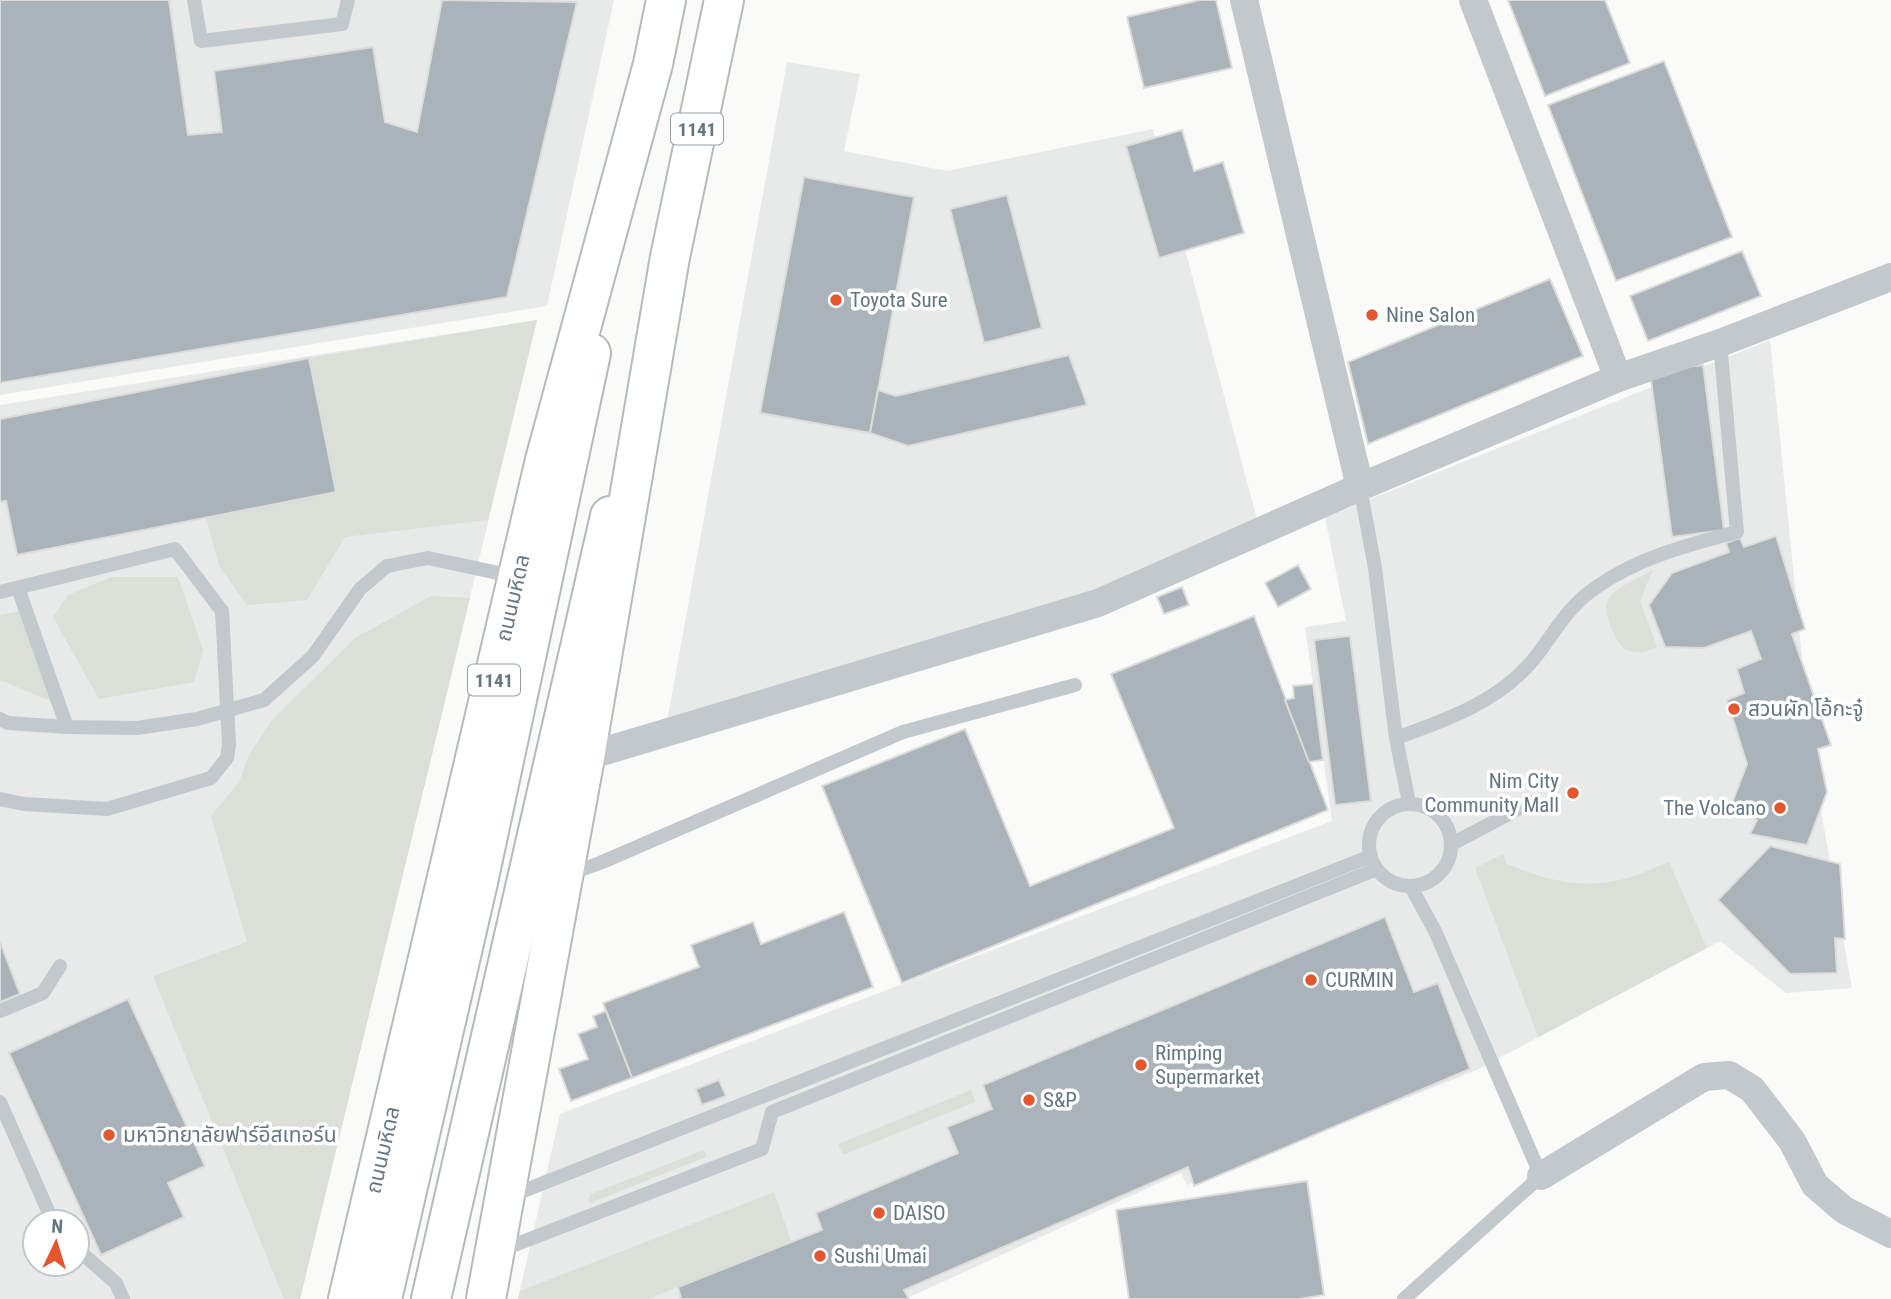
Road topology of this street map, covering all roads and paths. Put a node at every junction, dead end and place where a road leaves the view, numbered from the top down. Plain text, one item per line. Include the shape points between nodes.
1 (194, 0) edge
2 (348, 0) edge
3 (666, 0) edge
4 (724, 0) edge
5 (1244, 0) edge
6 (1473, 0) edge
7 (653, 64) junction
8 (670, 257) junction
9 (1891, 277) edge
10 (1720, 343) junction
11 (1618, 378) junction
12 (1360, 487) junction
13 (518, 577) junction
14 (18, 587) junction
15 (0, 592) edge
16 (1075, 685) dead end
17 (228, 709) junction
18 (0, 719) edge
19 (67, 727) junction
20 (1396, 738) junction
21 (585, 757) junction
22 (0, 799) edge
23 (1531, 802) dead end
24 (1409, 803) junction
25 (1452, 844) junction
26 (1374, 863) junction
27 (563, 876) junction
28 (1412, 887) junction
29 (60, 966) dead end
30 (0, 1011) edge
31 (0, 1102) edge
32 (1541, 1176) junction
33 (504, 1199) junction
34 (46, 1208) edge
35 (1891, 1234) edge
36 (495, 1252) junction
37 (91, 1261) edge
38 (123, 1299) edge
39 (348, 1299) edge
40 (382, 1299) edge
41 (431, 1299) edge
42 (486, 1299) edge
43 (1404, 1299) edge

1 - 2 lane via 201,41 342,23
3 - 7 main road, ถนนมหิดล / 1141
4 - 8 main road, 1141
5 - 12 street
6 - 11 street
7 - 13 main road, ถนนมหิดล / 1141 via 558,409
7 - 40 main road, ถนนมหิดล / 1141 via 478,883
8 - 21 main road, 1141
8 - 41 main road, 1141
9 - 10 street
10 - 11 street
10 - 20 lane via 1737,532 1652,557 1620,572 1571,607 1509,685 1443,721
11 - 12 street
12 - 20 lane
12 - 21 street via 1098,603
13 - 17 lane via 428,558 387,566 360,589 313,656 264,701
13 - 39 main road, ถนนมหิดล / 1141
14 - 15 lane
14 - 17 lane via 175,549 222,611
14 - 19 lane
16 - 27 lane via 903,732
17 - 19 lane via 197,719 138,727
17 - 22 lane via 227,758 211,778 107,809
18 - 19 lane
20 - 24 lane
21 - 27 main road, 1141
23 - 25 lane
24 - 25 lane via 1439,814 1449,828
24 - 26 lane via 1393,807 1371,831
25 - 28 lane via 1450,860 1441,874
26 - 28 lane via 1381,876
26 - 33 lane
26 - 36 lane via 772,1112 762,1149
27 - 33 main road, 1141
28 - 32 lane
29 - 30 lane via 43,993
31 - 34 lane
32 - 35 street via 1704,1077 1729,1075 1752,1089 1792,1141 1815,1185 1844,1210
32 - 43 lane
33 - 36 main road, 1141
36 - 42 main road, 1141
37 - 38 lane via 116,1283

